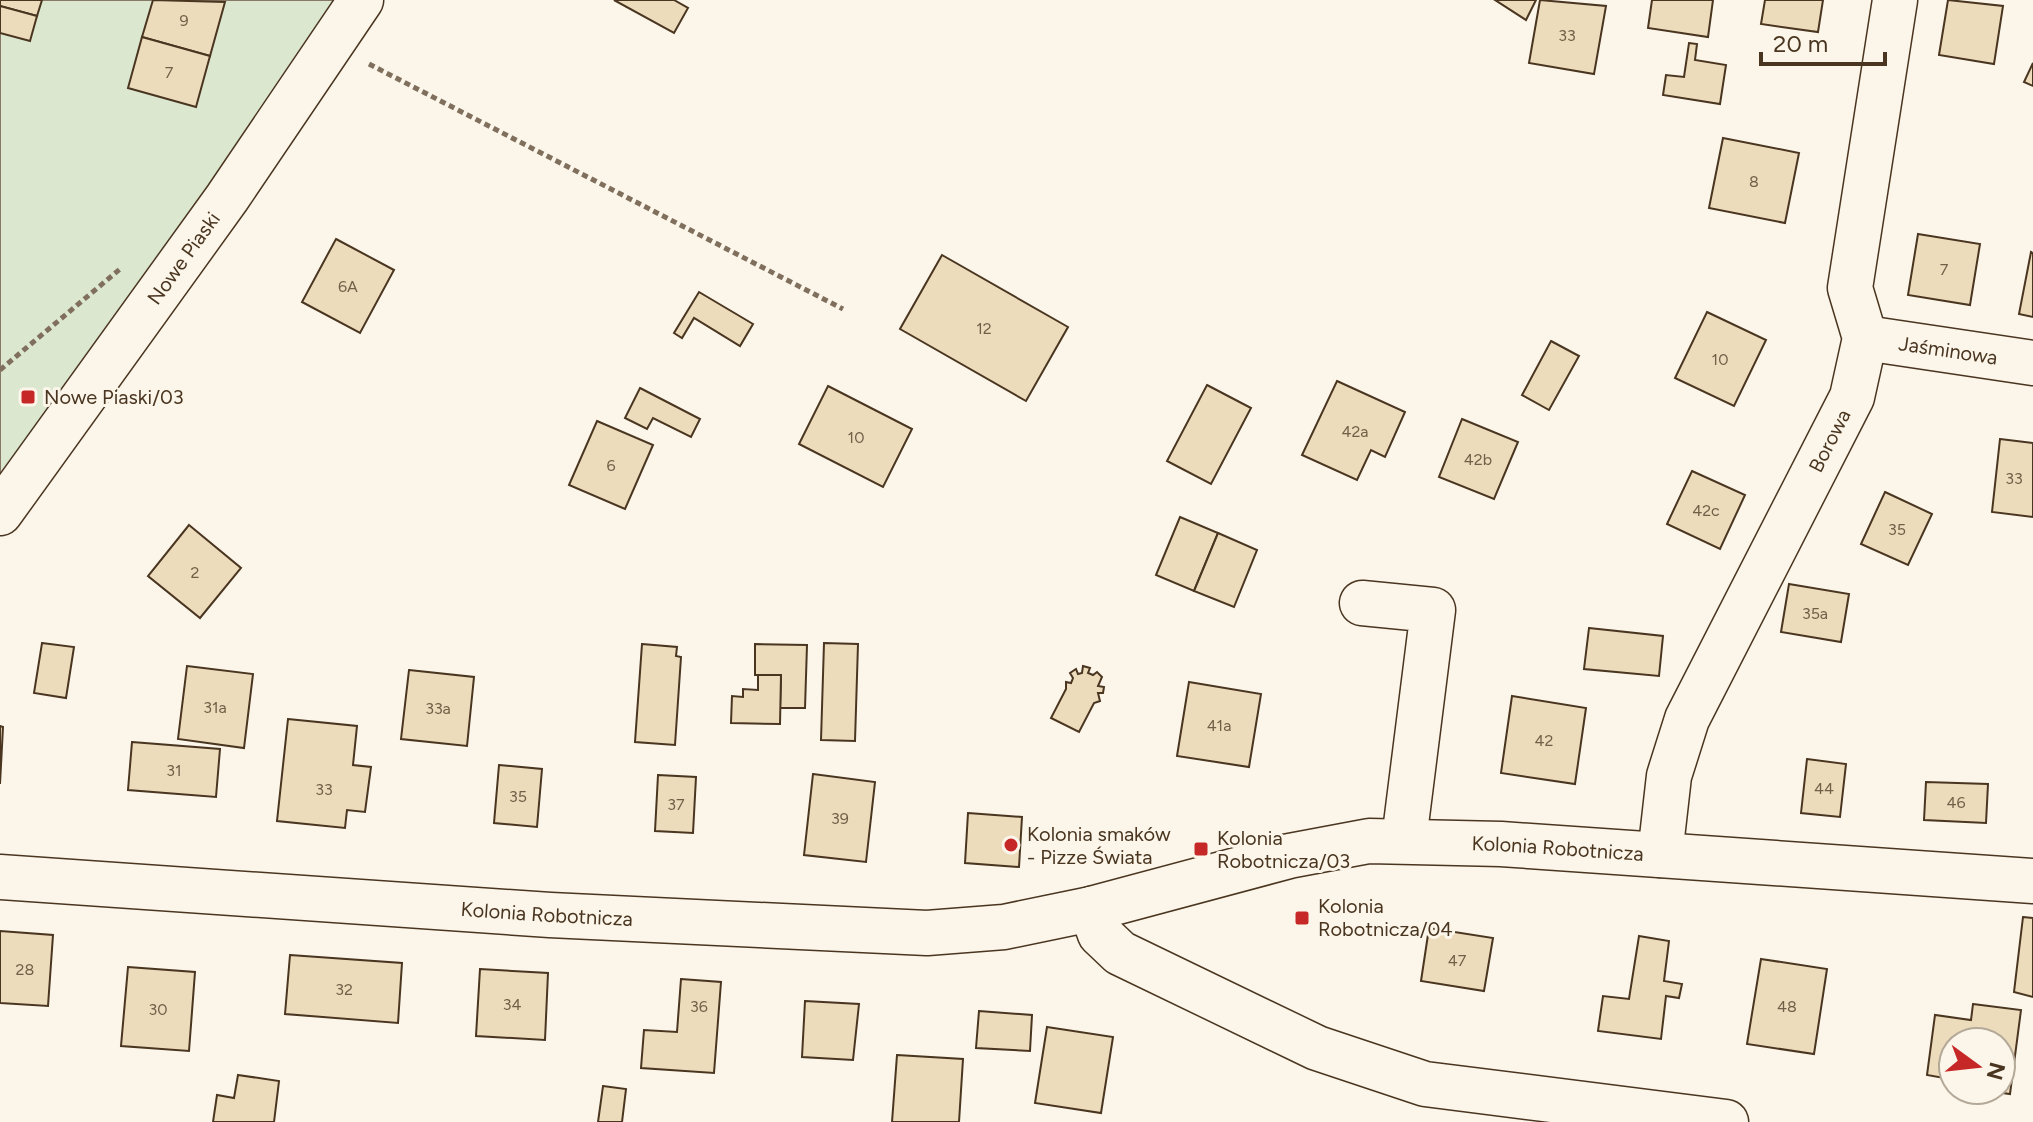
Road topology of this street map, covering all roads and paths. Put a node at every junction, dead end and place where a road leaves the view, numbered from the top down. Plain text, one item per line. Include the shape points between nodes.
1 (361, 0) edge
2 (1895, 0) edge
3 (329, 43) junction
4 (843, 309) dead end
5 (1865, 338) junction
6 (2033, 363) edge
7 (0, 513) edge
8 (1362, 603) dead end
9 (1404, 840) junction
10 (1660, 855) junction
11 (0, 877) edge
12 (2033, 881) edge
13 (1091, 909) junction
14 (1726, 1122) edge

1 - 3 street, Nowe Piaski
2 - 5 street, Borowa via 1850,288
3 - 4 path
3 - 7 street, Nowe Piaski via 227,198
5 - 6 street, Jaśminowa
5 - 10 street, Borowa via 1852,397 1687,719 1669,776
8 - 9 street via 1433,610
9 - 10 street, Kolonia Robotnicza
9 - 13 street, Kolonia Robotnicza via 1289,856
10 - 12 street, Kolonia Robotnicza
11 - 13 street, Kolonia Robotnicza via 863,932 962,931
13 - 14 street via 1100,934 1120,953 1330,1053 1425,1084

